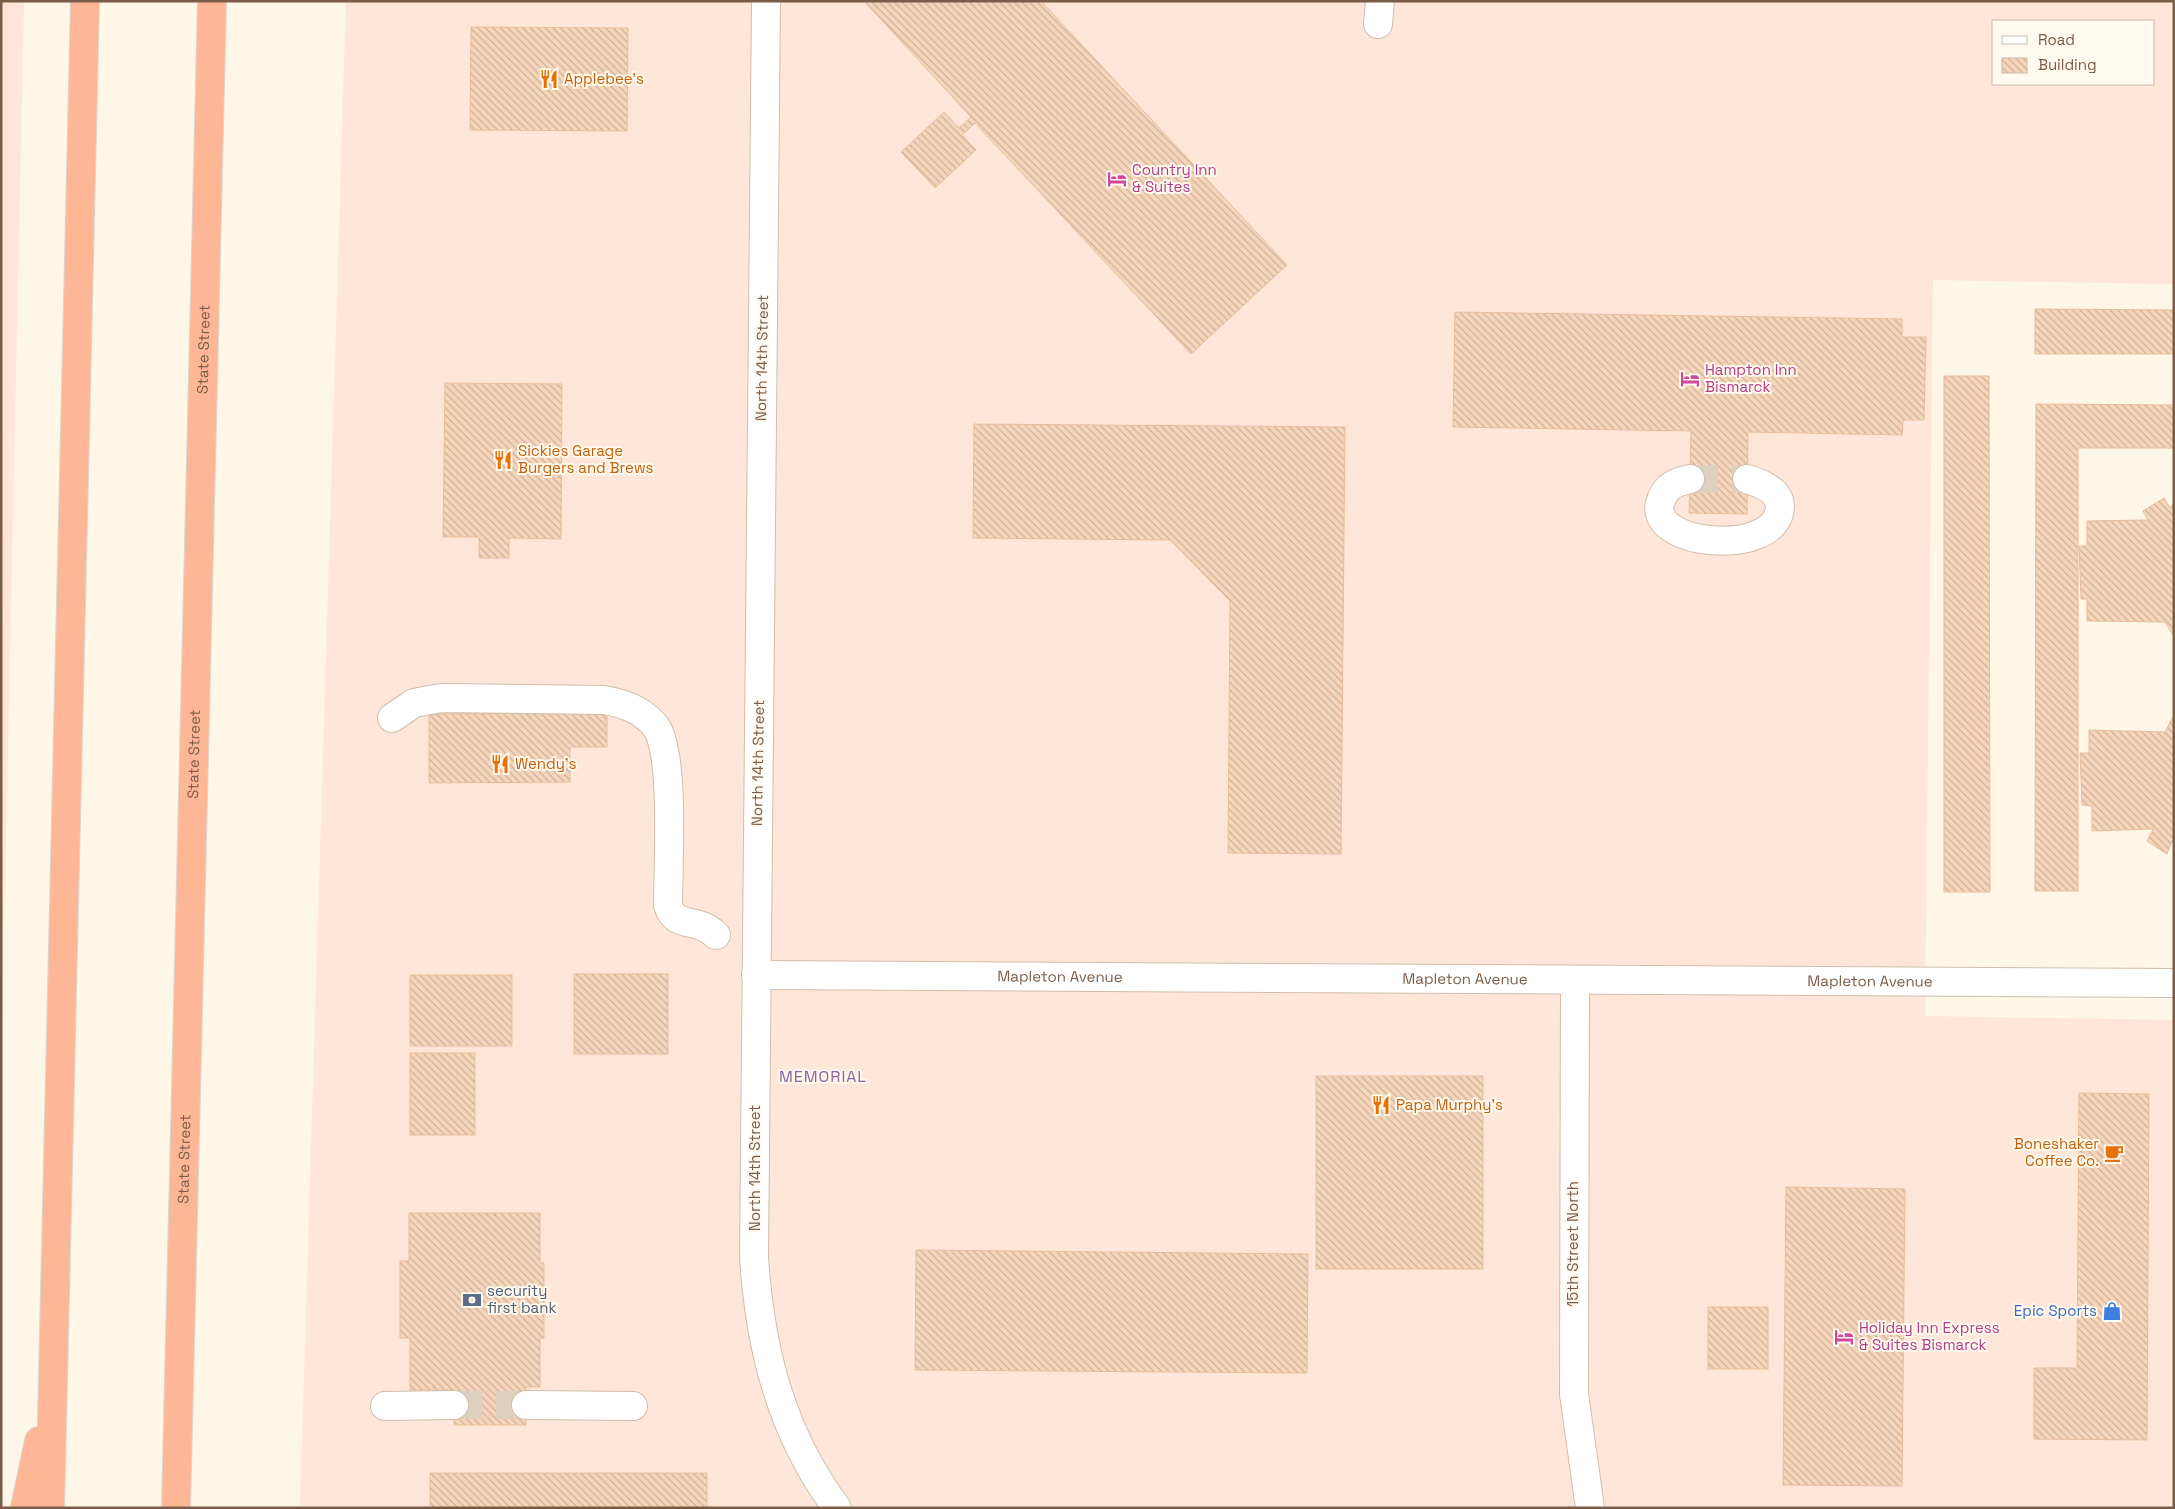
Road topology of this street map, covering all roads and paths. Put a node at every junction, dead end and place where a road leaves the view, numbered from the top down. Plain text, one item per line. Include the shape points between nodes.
1 (85, 1) edge
2 (212, 1) edge
3 (766, 1) edge
4 (1690, 479) tunnel mouth
5 (1748, 479) tunnel mouth
6 (392, 718) dead end
7 (716, 935) dead end
8 (756, 975) junction
9 (1575, 980) junction
10 (2174, 983) edge
11 (53, 1376) junction
12 (454, 1405) tunnel mouth
13 (385, 1406) dead end
14 (526, 1406) tunnel mouth
15 (633, 1406) dead end
16 (52, 1434) junction
17 (25, 1508) edge
18 (50, 1508) edge
19 (70, 1508) edge
20 (176, 1508) edge
21 (837, 1508) edge
22 (1590, 1508) edge

1 - 11 highway
2 - 20 highway, State Street
3 - 8 street, North 14th Street
4 - 5 street via 1666,489 1659,502 1661,518 1672,530 1689,537 1737,540 1757,535 1772,526 1779,515 1780,503 1774,493 1763,484
6 - 7 street via 414,703 441,698 604,700 620,703 640,713 656,727 666,754 670,913 676,919 701,924
8 - 9 street, Mapleton Avenue
8 - 21 street, North 14th Street via 754,1258 757,1302 775,1386 811,1468
9 - 10 street, Mapleton Avenue
9 - 22 street, 15th Street North via 1574,1394
11 - 16 highway
11 - 17 highway
12 - 13 street
14 - 15 street
16 - 18 highway
16 - 19 highway

